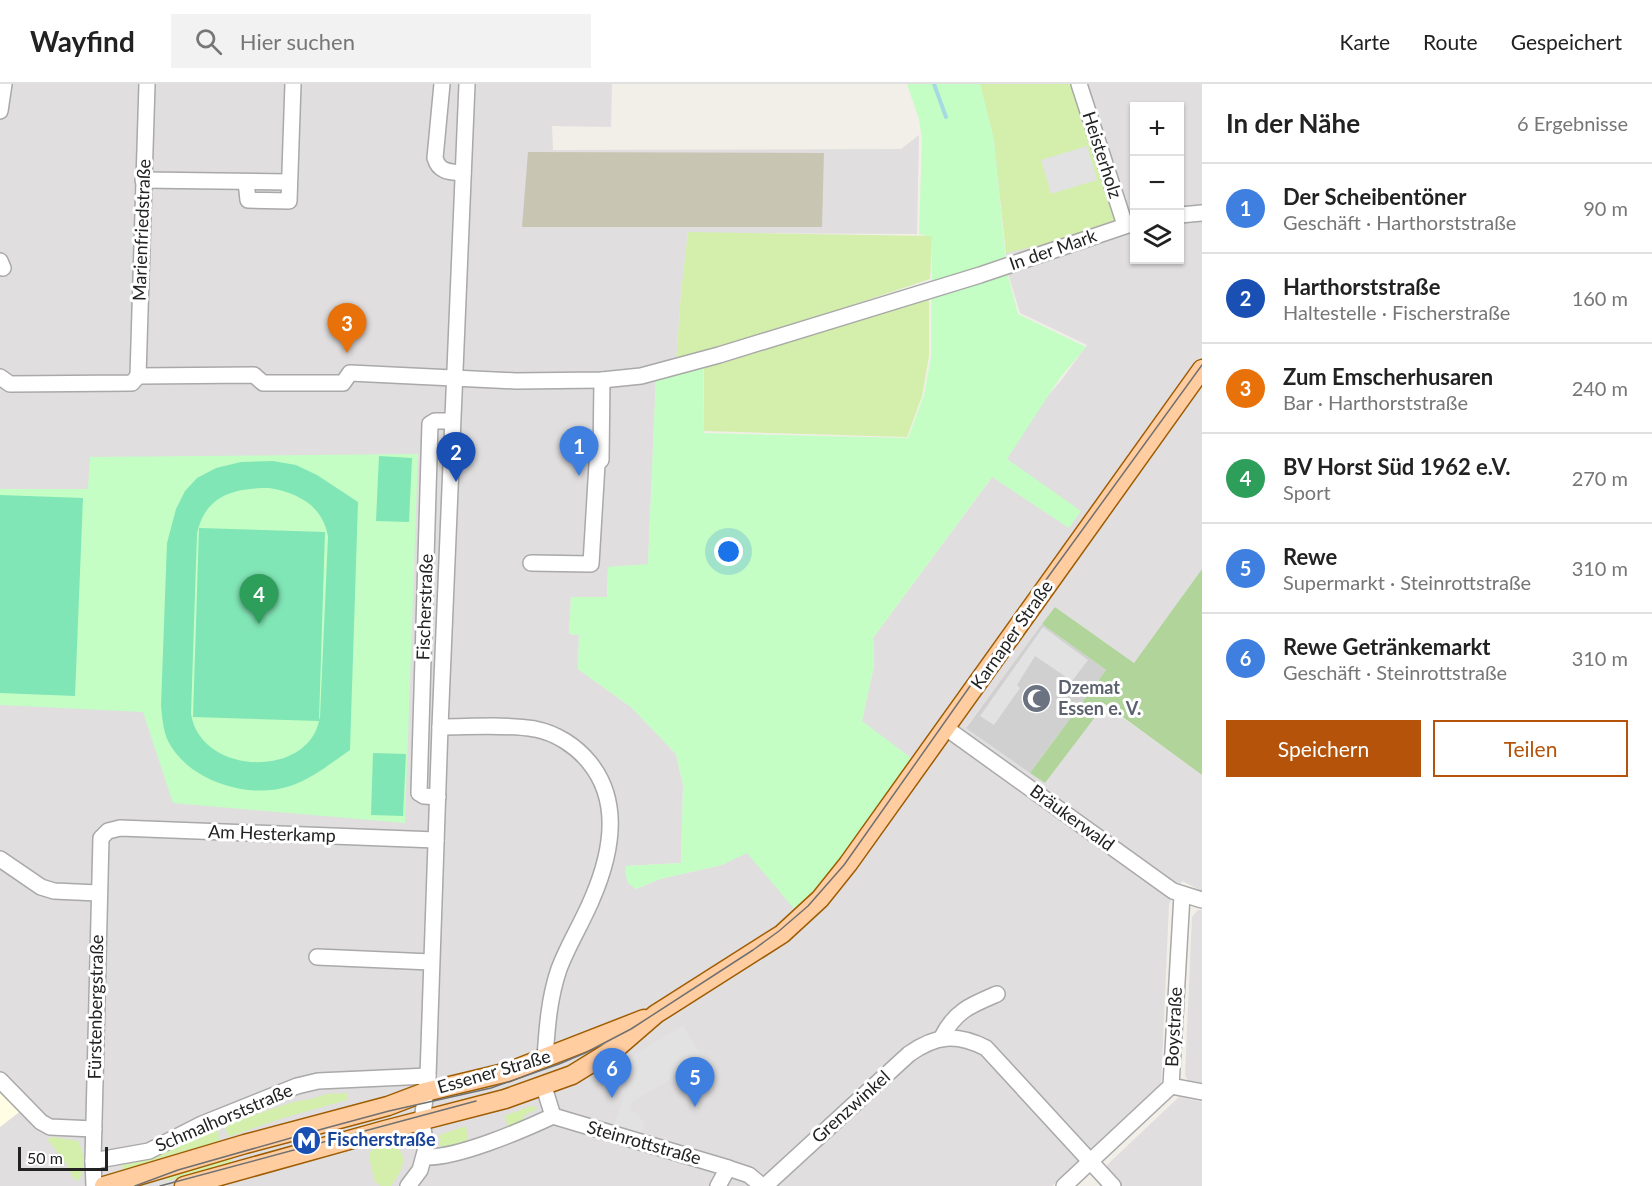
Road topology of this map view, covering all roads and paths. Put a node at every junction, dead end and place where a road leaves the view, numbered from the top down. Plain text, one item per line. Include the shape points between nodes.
1 (4, 84) edge
2 (147, 84) edge
3 (293, 84) edge
4 (442, 84) edge
5 (467, 84) edge
6 (1079, 84) edge
7 (0, 111) edge
8 (463, 173) junction
9 (143, 180) junction
10 (1202, 213) edge
11 (1184, 215) edge
12 (1130, 224) edge
13 (1202, 369) edge
14 (138, 376) junction
15 (454, 377) junction
16 (0, 378) edge
17 (602, 380) junction
18 (452, 421) junction
19 (531, 563) dead end
20 (440, 727) junction
21 (946, 728) junction
22 (438, 797) junction
23 (108, 831) joint
24 (436, 840) junction
25 (0, 859) edge
26 (99, 893) junction
27 (1182, 895) junction
28 (820, 899) joint
29 (1202, 900) edge
30 (317, 957) dead end
31 (431, 962) junction
32 (997, 994) dead end
33 (656, 1014) junction
34 (942, 1037) junction
35 (545, 1058) junction
36 (0, 1080) edge
37 (427, 1084) junction
38 (1171, 1086) junction
39 (544, 1087) junction
40 (1202, 1092) edge
41 (553, 1116) junction
42 (422, 1121) junction
43 (94, 1129) junction
44 (424, 1157) junction
45 (93, 1161) junction
46 (1090, 1162) junction
47 (728, 1168) junction
48 (94, 1186) edge
49 (104, 1186) edge
50 (184, 1186) edge
51 (408, 1186) edge
52 (718, 1186) edge
53 (763, 1186) edge
54 (1064, 1186) edge
55 (1113, 1186) edge

1 - 7 street
2 - 9 street, Marienfriedstraße
3 - 9 street via 289,201 248,200 246,182
4 - 5 street, Fischerstraße
4 - 8 street, Fischerstraße via 435,158 444,171
5 - 8 street, Fischerstraße
6 - 12 street, Heisterholz
8 - 15 street, Fischerstraße
9 - 14 street, Marienfriedstraße
10 - 11 street
12 - 17 street, In der Mark via 972,277 666,370
13 - 21 main road, Karnaper Straße
14 - 15 street, In der Mark via 254,375 263,383 343,383 350,373
14 - 16 street via 132,383 10,384
15 - 17 street, In der Mark
15 - 18 street, Fischerstraße
17 - 19 street via 601,460 597,464 591,564
18 - 20 street, Fischerstraße
18 - 22 street, Fischerstraße via 430,424 419,793
20 - 22 street, Fischerstraße
20 - 35 street via 550,733 587,759 608,797 611,828 603,868 553,987
21 - 27 street, Bräukerwald
21 - 28 main road, Karnaper Straße
22 - 24 street, Fischerstraße
23 - 24 street, Am Hesterkamp via 120,828
23 - 26 street, Fürstenbergstraße via 101,838
24 - 31 street, Fischerstraße
25 - 26 street via 41,887
26 - 43 street, Fürstenbergstraße
27 - 29 street, Bräukerwald
27 - 38 street, Boystraße
28 - 33 main road, Essener Straße via 782,934
30 - 31 street
31 - 37 street, Fischerstraße
32 - 34 street, Grenzwinkel via 961,1011
33 - 35 main road, Essener Straße
33 - 39 main road, Essener Straße via 619,1046
34 - 46 street via 960,1038 986,1048
34 - 53 street, Grenzwinkel via 909,1054
35 - 37 main road, Essener Straße via 508,1072
36 - 43 street via 40,1122 50,1127
37 - 42 street, Essener Straße
37 - 45 street, Schmalhorststraße via 318,1081 202,1124 149,1151
37 - 49 main road, Schmalhorststraße via 388,1106 245,1143
38 - 40 street
38 - 46 street, Boystraße
39 - 41 street
39 - 42 main road, Essener Straße
41 - 44 street via 449,1155
41 - 47 street, Steinrottstraße
42 - 44 street, Essener Straße
42 - 50 main road
43 - 45 street, Fürstenbergstraße
44 - 51 street, Essener Straße
45 - 48 street, Fürstenbergstraße
46 - 54 street, Boystraße
46 - 55 street
47 - 52 street
47 - 53 street, Steinrottstraße

